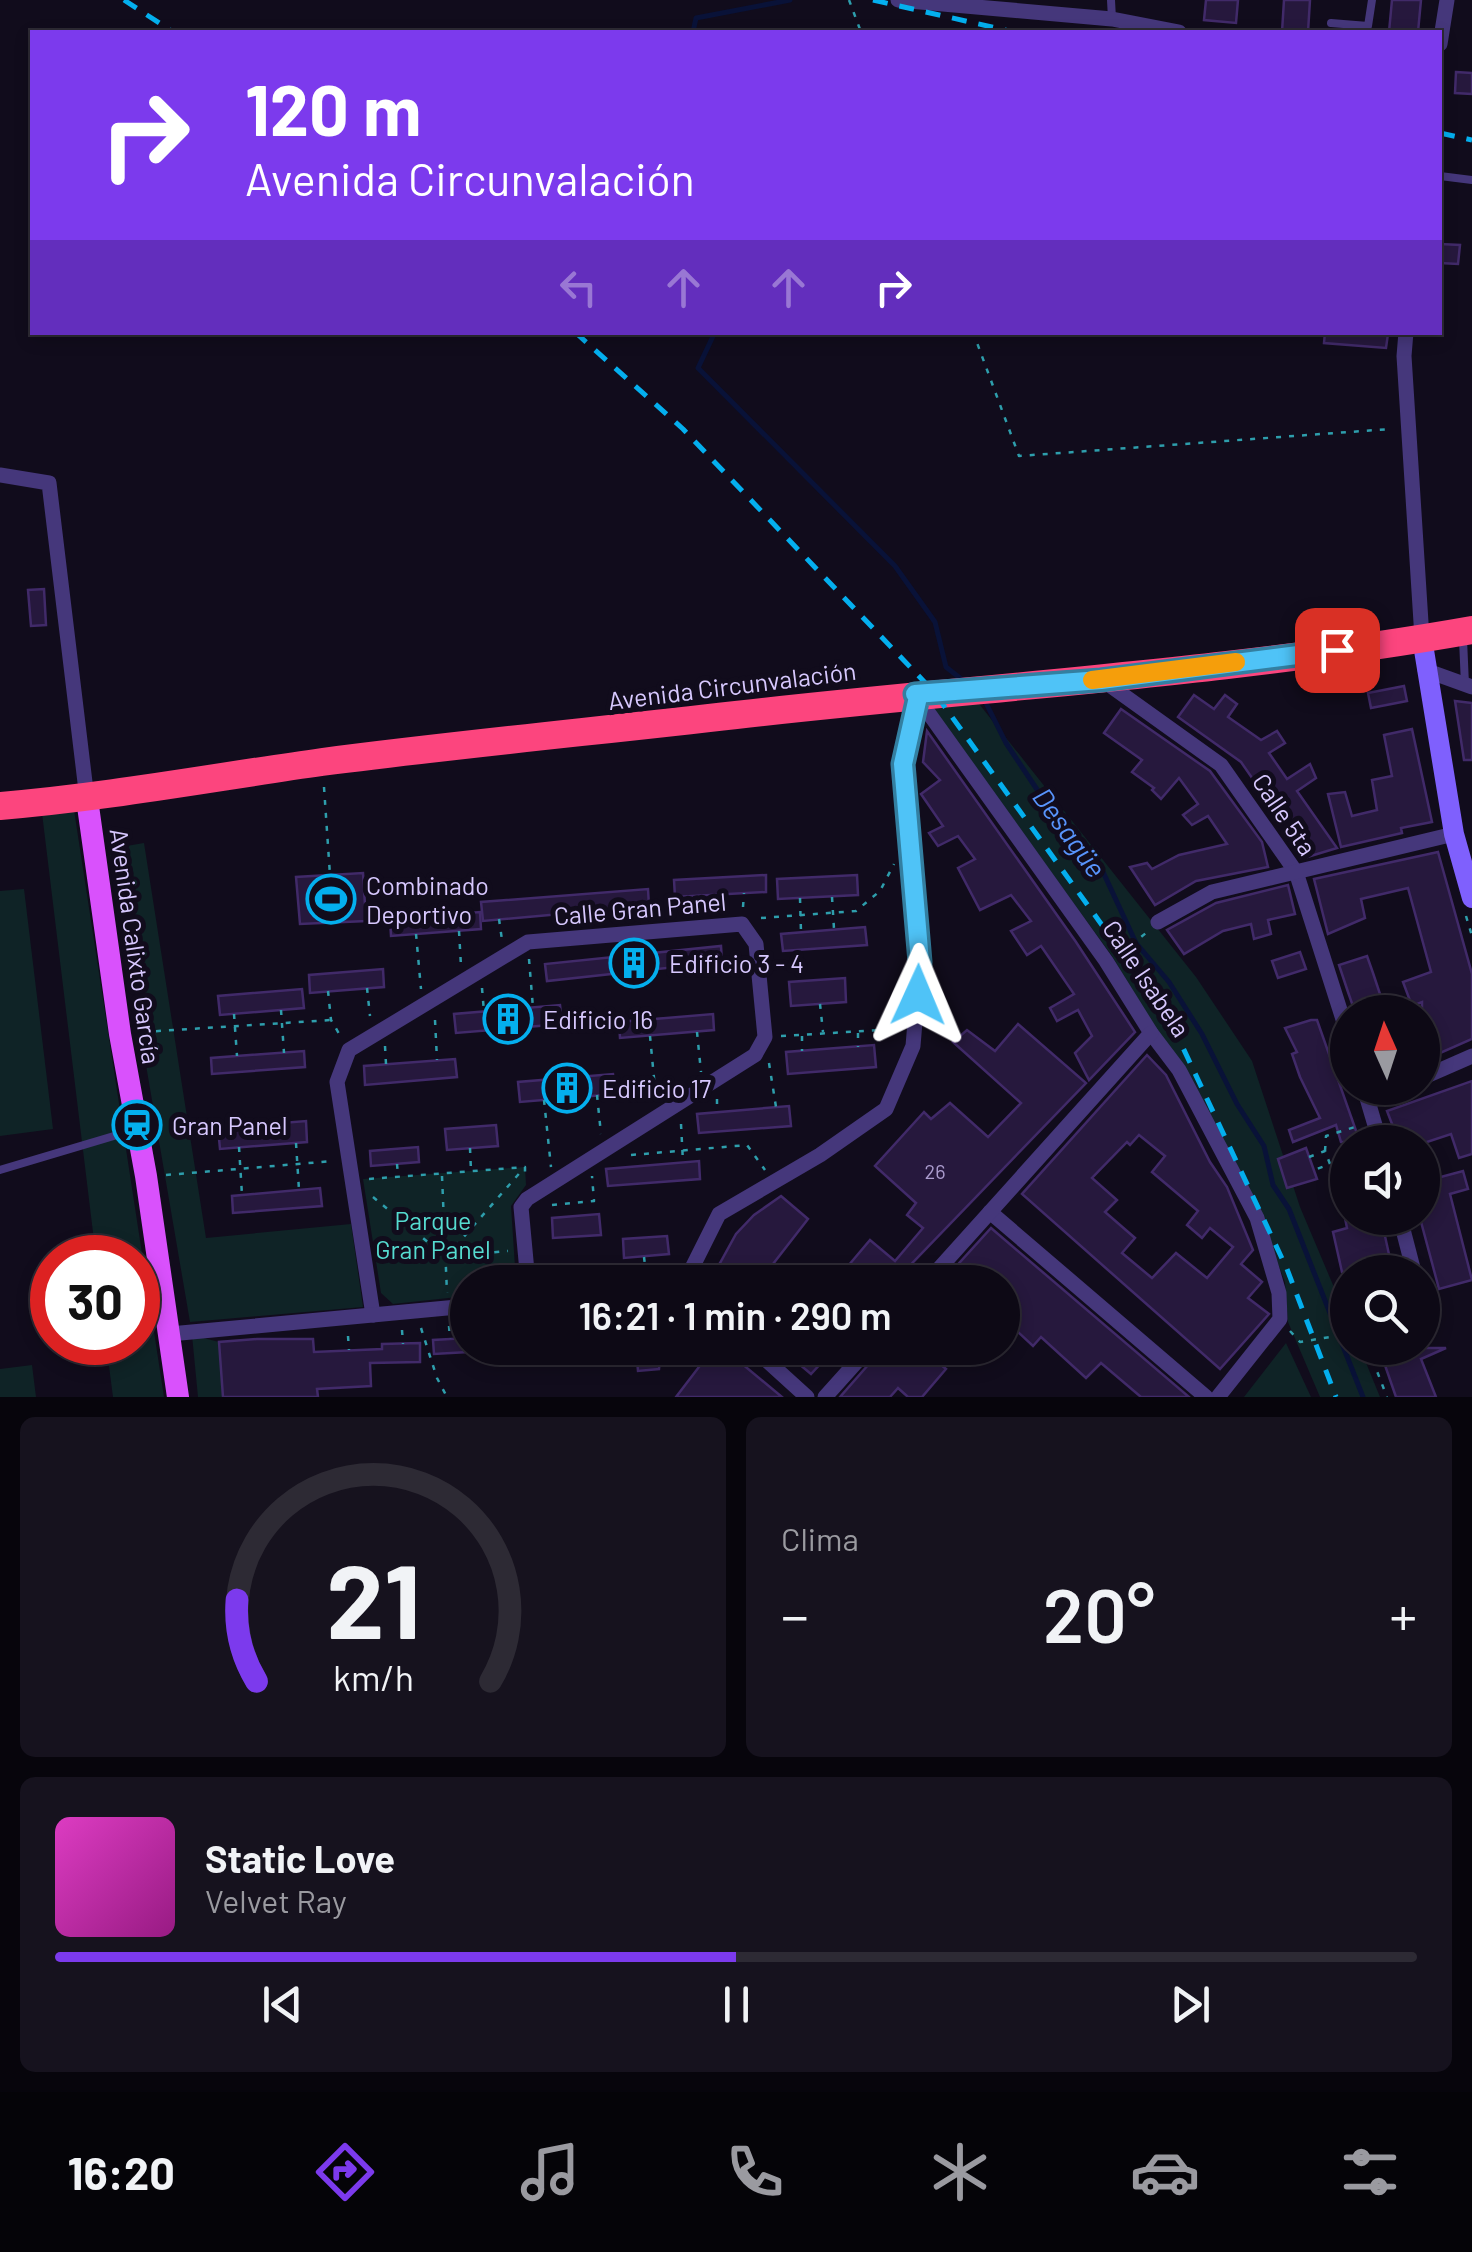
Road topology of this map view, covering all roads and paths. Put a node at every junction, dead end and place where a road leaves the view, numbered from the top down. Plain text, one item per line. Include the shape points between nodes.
1 (848, 0) edge
2 (898, 0) edge
3 (1111, 0) edge
4 (1372, 0) edge
5 (1447, 0) edge
6 (1112, 19) junction
7 (1330, 23) dead end
8 (860, 30) edge
9 (1169, 30) edge
10 (1442, 31) edge
11 (1442, 176) edge
12 (1472, 180) edge
13 (974, 335) edge
14 (1406, 335) edge
15 (1410, 428) junction
16 (0, 474) edge
17 (1467, 630) edge
18 (1422, 638) junction
19 (1425, 670) junction
20 (1101, 680) junction
21 (1469, 686) edge
22 (916, 696) junction
23 (322, 762) junction
24 (87, 799) junction
25 (0, 806) edge
26 (1454, 834) junction
27 (908, 835) junction
28 (1296, 872) junction
29 (330, 875) dead end
30 (832, 896) dead end
31 (800, 898) dead end
32 (1472, 898) edge
33 (833, 913) junction
34 (800, 915) junction
35 (1158, 922) joint
36 (742, 924) junction
37 (834, 929) dead end
38 (458, 931) dead end
39 (800, 932) dead end
40 (416, 934) dead end
41 (528, 942) junction
42 (1106, 961) junction
43 (481, 970) junction
44 (462, 982) junction
45 (367, 988) dead end
46 (328, 991) dead end
47 (1330, 995) edge
48 (428, 1002) junction
49 (820, 1004) dead end
50 (533, 1008) dead end
51 (281, 1010) dead end
52 (484, 1012) dead end
53 (234, 1014) dead end
54 (331, 1020) junction
55 (282, 1023) junction
56 (235, 1026) junction
57 (915, 1028) junction
58 (858, 1030) junction
59 (697, 1032) dead end
60 (823, 1032) junction
61 (1152, 1033) junction
62 (120, 1034) junction
63 (802, 1034) junction
64 (372, 1036) junction
65 (650, 1036) dead end
66 (765, 1037) junction
67 (858, 1046) dead end
68 (349, 1050) junction
69 (802, 1051) dead end
70 (284, 1052) dead end
71 (237, 1056) dead end
72 (1472, 1056) edge
73 (436, 1060) dead end
74 (1440, 1070) edge
75 (702, 1088) junction
76 (596, 1095) dead end
77 (544, 1100) dead end
78 (680, 1103) junction
79 (1367, 1105) edge
80 (776, 1107) dead end
81 (658, 1116) junction
82 (138, 1129) junction
83 (296, 1143) dead end
84 (239, 1147) dead end
85 (470, 1148) dead end
86 (682, 1150) junction
87 (1325, 1152) junction
88 (597, 1155) junction
89 (1309, 1157) dead end
90 (349, 1160) junction
91 (683, 1162) dead end
92 (297, 1164) junction
93 (397, 1164) dead end
94 (525, 1167) junction
95 (240, 1169) junction
96 (0, 1170) edge
97 (1314, 1170) dead end
98 (471, 1171) junction
99 (442, 1174) junction
100 (146, 1176) junction
101 (398, 1177) junction
102 (352, 1180) junction
103 (552, 1183) junction
104 (775, 1183) junction
105 (299, 1190) dead end
106 (242, 1195) dead end
107 (524, 1203) junction
108 (990, 1212) junction
109 (525, 1249) junction
110 (644, 1256) dead end
111 (446, 1257) junction
112 (526, 1265) edge
113 (645, 1265) edge
114 (694, 1265) edge
115 (943, 1265) edge
116 (448, 1308) joint
117 (415, 1311) junction
118 (374, 1315) junction
119 (1280, 1319) junction
120 (170, 1334) junction
121 (1330, 1337) edge
122 (772, 1365) edge
123 (854, 1365) edge
124 (1375, 1365) edge
125 (178, 1397) edge
126 (446, 1397) edge
127 (807, 1397) edge
128 (825, 1397) edge
129 (1206, 1397) edge
130 (1218, 1397) edge
131 (1387, 1397) edge

1 - 8 path
2 - 6 street
3 - 6 lane
4 - 7 lane via 1368,26
5 - 10 street
6 - 9 street
11 - 12 lane
13 - 15 path via 1019,456
14 - 15 street
15 - 18 street
16 - 24 street via 49,483
17 - 18 highway, Avenida Circunvalación
17 - 21 lane
18 - 19 street
18 - 20 highway, Avenida Circunvalación
19 - 21 street
19 - 26 street
20 - 22 highway, Avenida Circunvalación
20 - 28 street, Calle 5ta via 1221,765
22 - 23 highway, Avenida Circunvalación
22 - 27 street via 903,764
22 - 42 street, Calle Isabela
23 - 24 highway, Avenida Circunvalación
23 - 29 path
24 - 25 highway, Avenida Circunvalación
24 - 62 main road, Avenida Calixto García
26 - 28 street
26 - 32 street
27 - 33 path via 880,890 856,911
27 - 57 street via 920,962
28 - 35 street via 1212,892
28 - 47 street, Calle 5ta
30 - 33 path
31 - 34 path
33 - 34 path
33 - 37 path
34 - 36 path
34 - 39 path
35 - 42 path
36 - 41 street, Calle Gran Panel
36 - 66 street, Calle Gran Panel via 756,944
38 - 44 path
40 - 48 path
41 - 43 street, Calle Gran Panel
41 - 50 path
42 - 61 street, Calle Isabela
43 - 44 street, Calle Gran Panel
43 - 52 path
44 - 48 street, Calle Gran Panel
45 - 64 path
46 - 54 path
48 - 64 street, Calle Gran Panel
48 - 73 path
49 - 60 path
51 - 55 path
53 - 56 path
54 - 55 path
54 - 68 path
55 - 56 path
55 - 70 path
56 - 62 path
56 - 71 path
57 - 58 path
57 - 104 street via 886,1109
58 - 60 path
58 - 67 path
59 - 75 path
60 - 63 path
61 - 108 street
61 - 119 street, Calle Isabela via 1179,1070 1256,1218 1279,1293
62 - 82 main road, Avenida Calixto García
63 - 66 path
63 - 69 path
64 - 68 street, Calle Gran Panel
65 - 81 path
66 - 75 street via 755,1055
66 - 80 path
68 - 90 street via 337,1082
72 - 74 street
75 - 78 street
76 - 88 path
77 - 103 path
78 - 81 street
78 - 86 path
79 - 87 path via 1362,1125 1326,1136
81 - 88 street
82 - 96 lane
82 - 100 main road, Avenida Calixto García
83 - 92 path
84 - 95 path
85 - 98 path
86 - 88 path
86 - 91 path
86 - 104 path via 747,1145
87 - 89 path
87 - 97 path via 1330,1164
88 - 103 street
88 - 107 path via 594,1202
90 - 92 path
90 - 102 street
92 - 95 path
92 - 105 path
93 - 101 path
94 - 98 path
94 - 107 path
94 - 111 path
95 - 100 path
95 - 106 path
98 - 99 path
99 - 101 path
99 - 111 path
100 - 120 main road, Avenida Calixto García
101 - 102 path
102 - 111 path
102 - 118 street
103 - 107 street
104 - 114 street via 719,1214
107 - 109 street
108 - 115 street
108 - 129 street
109 - 111 path
109 - 112 street
110 - 113 path
111 - 116 path
116 - 117 street
117 - 118 street
117 - 126 path
118 - 120 street
119 - 121 path via 1300,1342
119 - 130 street
120 - 125 main road, Avenida Calixto García
122 - 127 street
123 - 128 street
124 - 131 path

